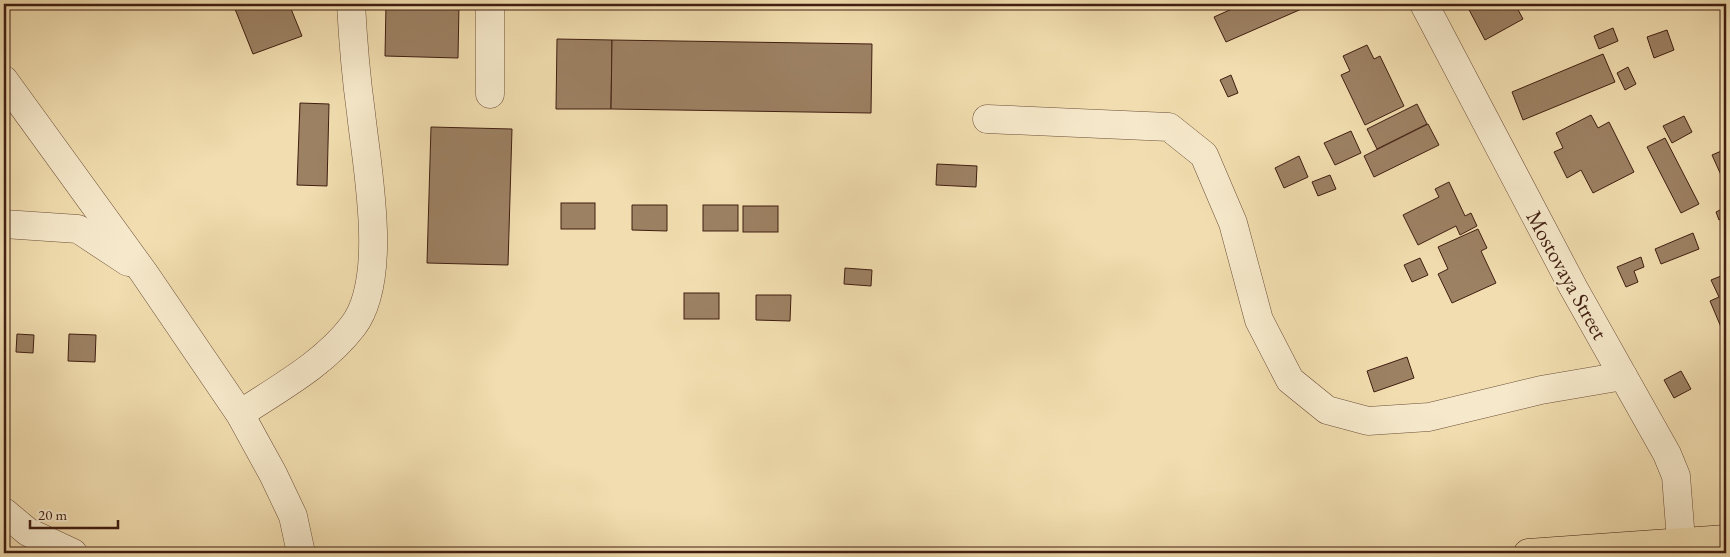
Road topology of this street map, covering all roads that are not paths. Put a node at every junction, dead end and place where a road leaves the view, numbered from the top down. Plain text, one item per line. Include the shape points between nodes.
1 (351, 4) edge
2 (490, 4) edge
3 (1424, 4) edge
4 (4, 80) edge
5 (490, 94) dead end
6 (987, 119) dead end
7 (4, 224) edge
8 (144, 273) junction
9 (1623, 376) junction
10 (240, 414) junction
11 (4, 512) edge
12 (16, 532) edge
13 (1726, 539) edge
14 (1681, 548) edge
15 (1564, 552) edge
16 (73, 553) edge
17 (301, 553) edge
18 (1528, 553) edge

1 - 10 street via 374,242 364,303 354,324 334,348
2 - 5 street
3 - 9 street, Mostovaya Street via 1572,287
4 - 8 street
6 - 9 street via 1170,127 1204,155 1233,223 1259,320 1290,380 1327,410 1368,421 1429,417 1541,390
7 - 8 street via 78,229
8 - 10 street
9 - 14 street, Mostovaya Street via 1676,476
10 - 17 street via 293,516
11 - 12 street
12 - 16 street
13 - 14 main road
14 - 15 main road
15 - 18 main road

